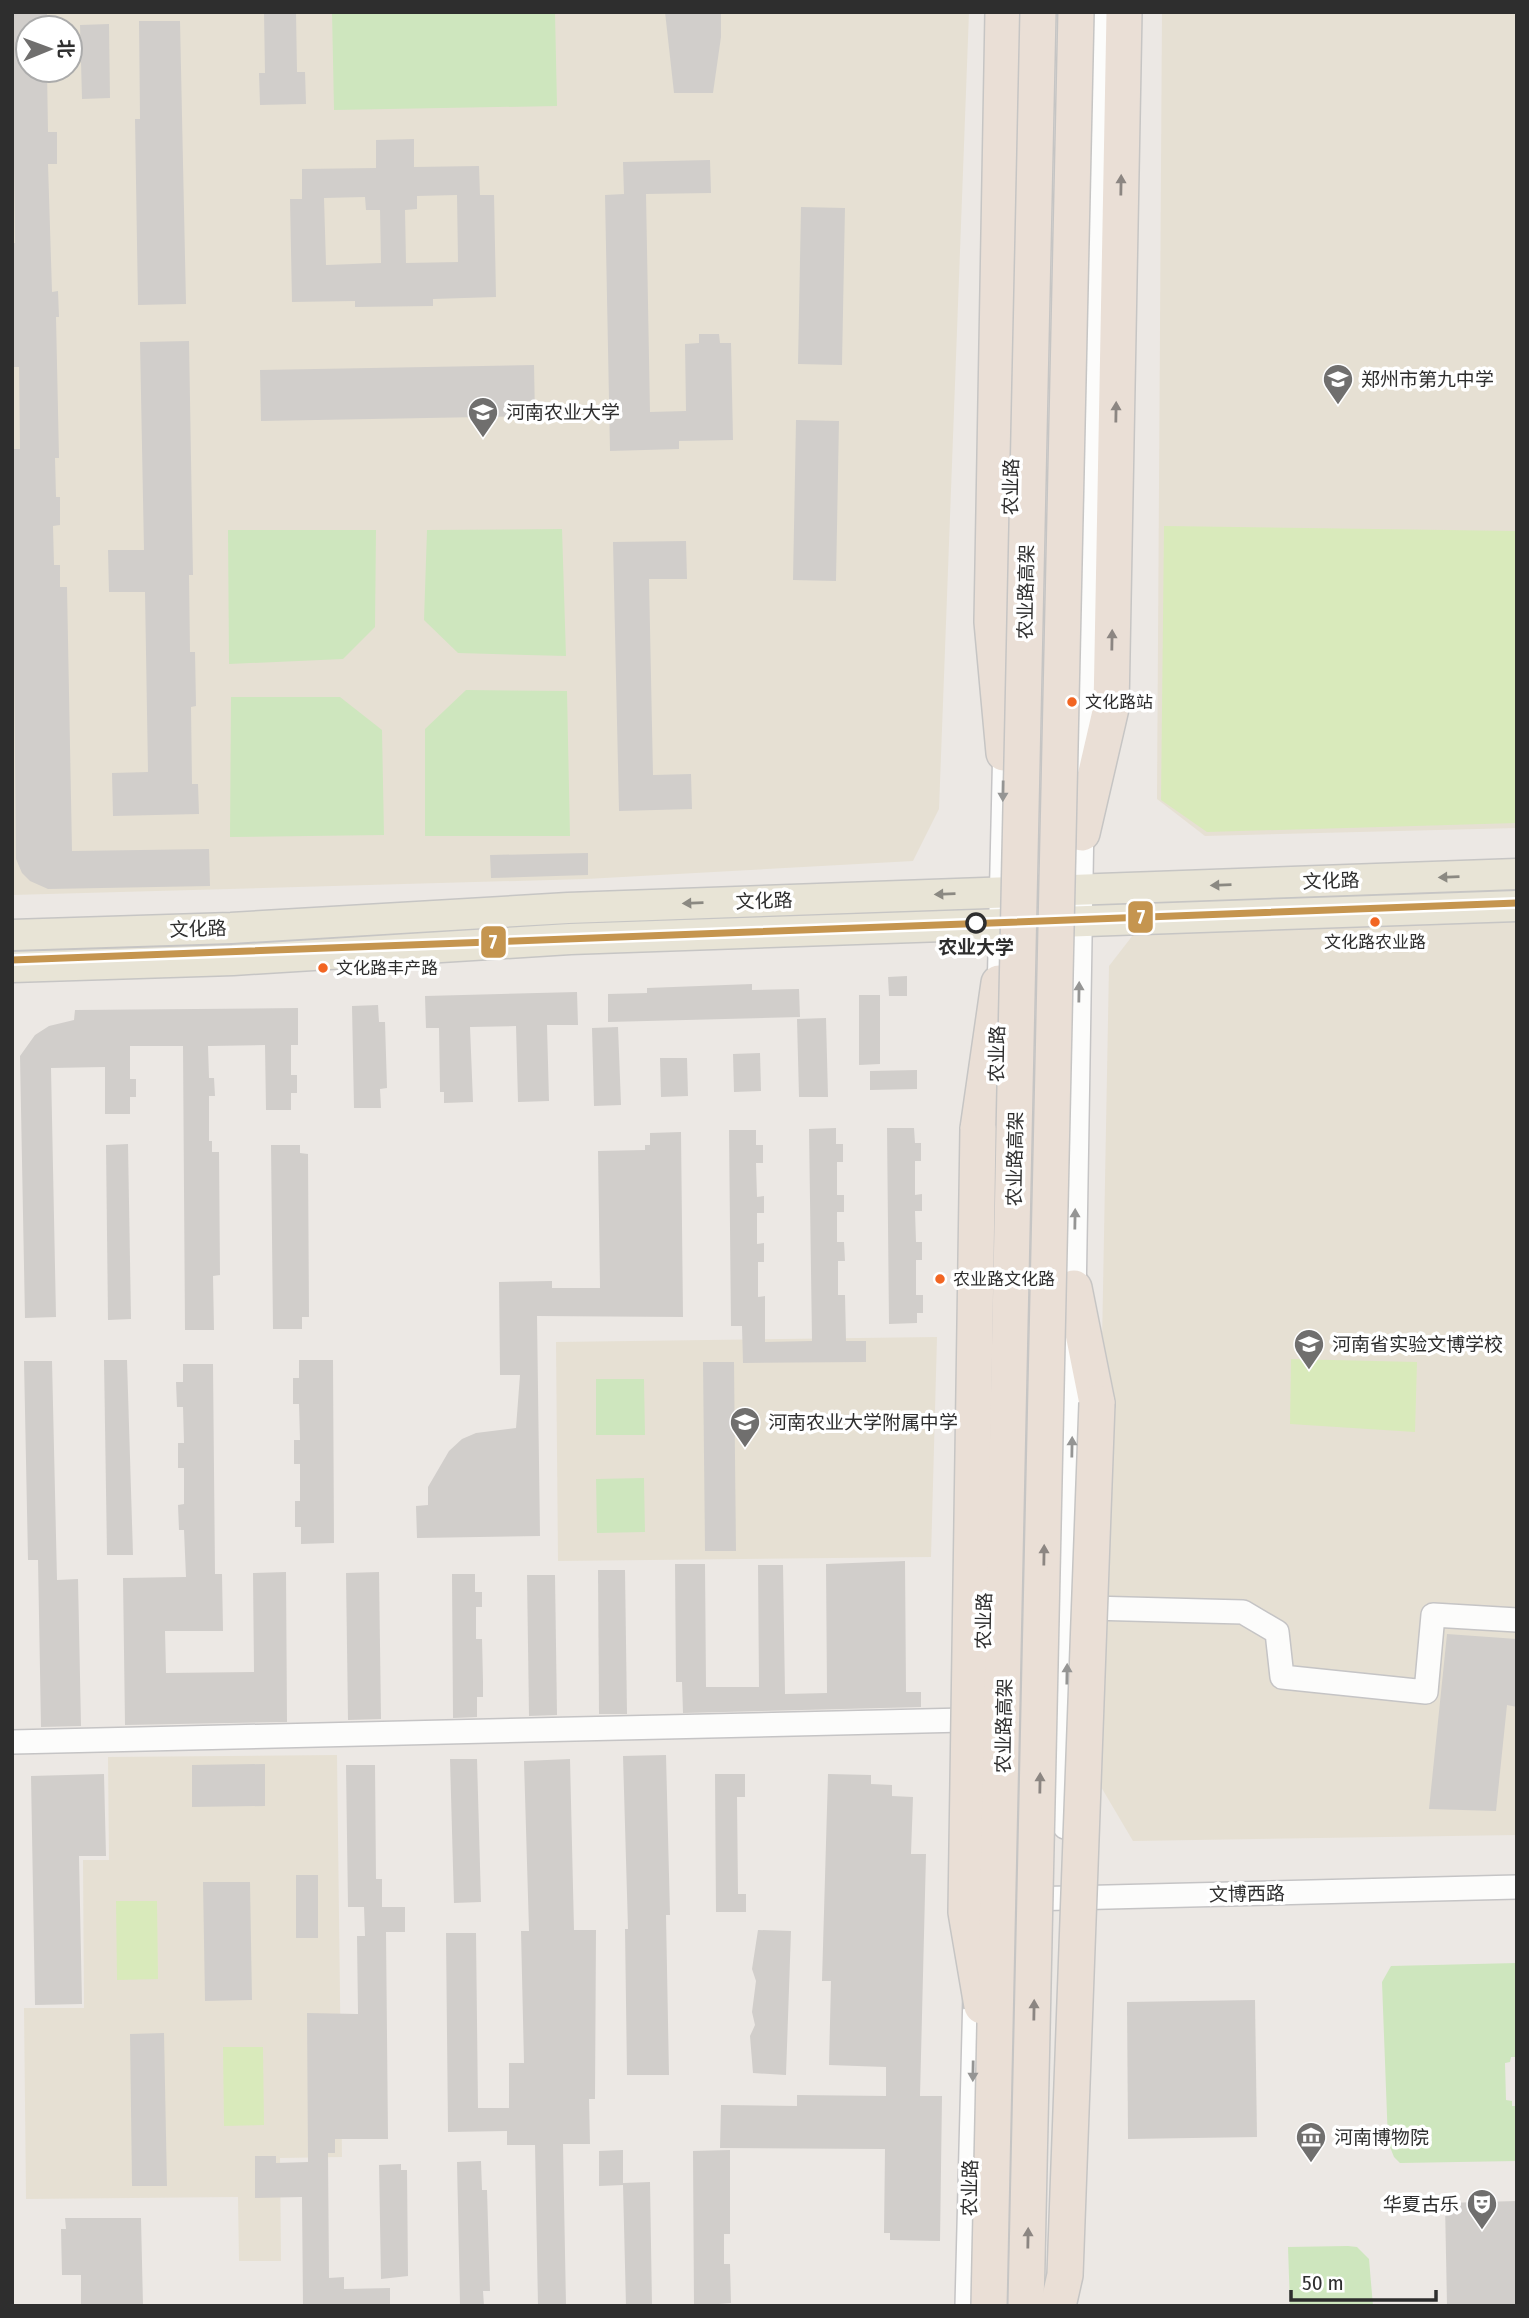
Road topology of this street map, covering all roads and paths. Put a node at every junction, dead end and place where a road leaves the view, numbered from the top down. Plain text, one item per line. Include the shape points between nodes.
1 (1003, 12) edge
2 (1022, 12) edge
3 (1038, 12) edge
4 (1076, 12) edge
5 (1100, 12) edge
6 (1124, 12) edge
7 (1004, 753) junction
8 (1082, 833) junction
9 (1517, 874) edge
10 (1081, 890) junction
11 (1001, 892) junction
12 (1517, 906) edge
13 (1080, 921) junction
14 (1000, 924) junction
15 (12, 935) edge
16 (12, 967) edge
17 (999, 983) junction
18 (1074, 1288) junction
19 (1090, 1608) junction
20 (1517, 1620) edge
21 (1066, 1717) junction
22 (981, 1720) junction
23 (12, 1742) edge
24 (1517, 1888) edge
25 (1063, 1898) junction
26 (977, 1900) junction
27 (995, 2082) junction
28 (967, 2306) edge
29 (989, 2306) edge
30 (1026, 2306) edge
31 (1057, 2306) edge

1 - 7 highway via 992,622
2 - 7 street, 农业路
3 - 27 highway, 农业路高架, bridge
30 -> 4 highway, 农业路高架, bridge
5 - 8 street
8 -> 6 highway via 1111,708
7 -> 11 street, 农业路
8 - 10 street
9 -> 10 main road, 文化路
10 - 11 main road, 文化路
10 - 13 street
11 - 14 street, 农业路
11 -> 15 main road, 文化路
12 - 13 main road, 文化路
13 - 14 main road, 文化路
18 -> 13 street
14 - 16 main road, 文化路 via 570,939 233,960
14 - 17 street, 农业路
17 - 22 street, 农业路
17 - 27 highway, bridge via 978,1129 965,1912
18 - 19 highway, bridge via 1097,1403
21 -> 18 street
19 - 20 street via 1243,1612 1277,1632 1282,1677 1426,1692 1433,1615
19 - 31 highway, bridge via 1065,2275
21 - 22 street
21 - 25 street
22 - 23 street
22 - 26 street, 农业路
24 - 25 street, 文博西路
25 - 26 street, 文博西路
25 - 31 street
26 -> 28 street, 农业路
27 - 29 highway, 农业路高架, bridge

